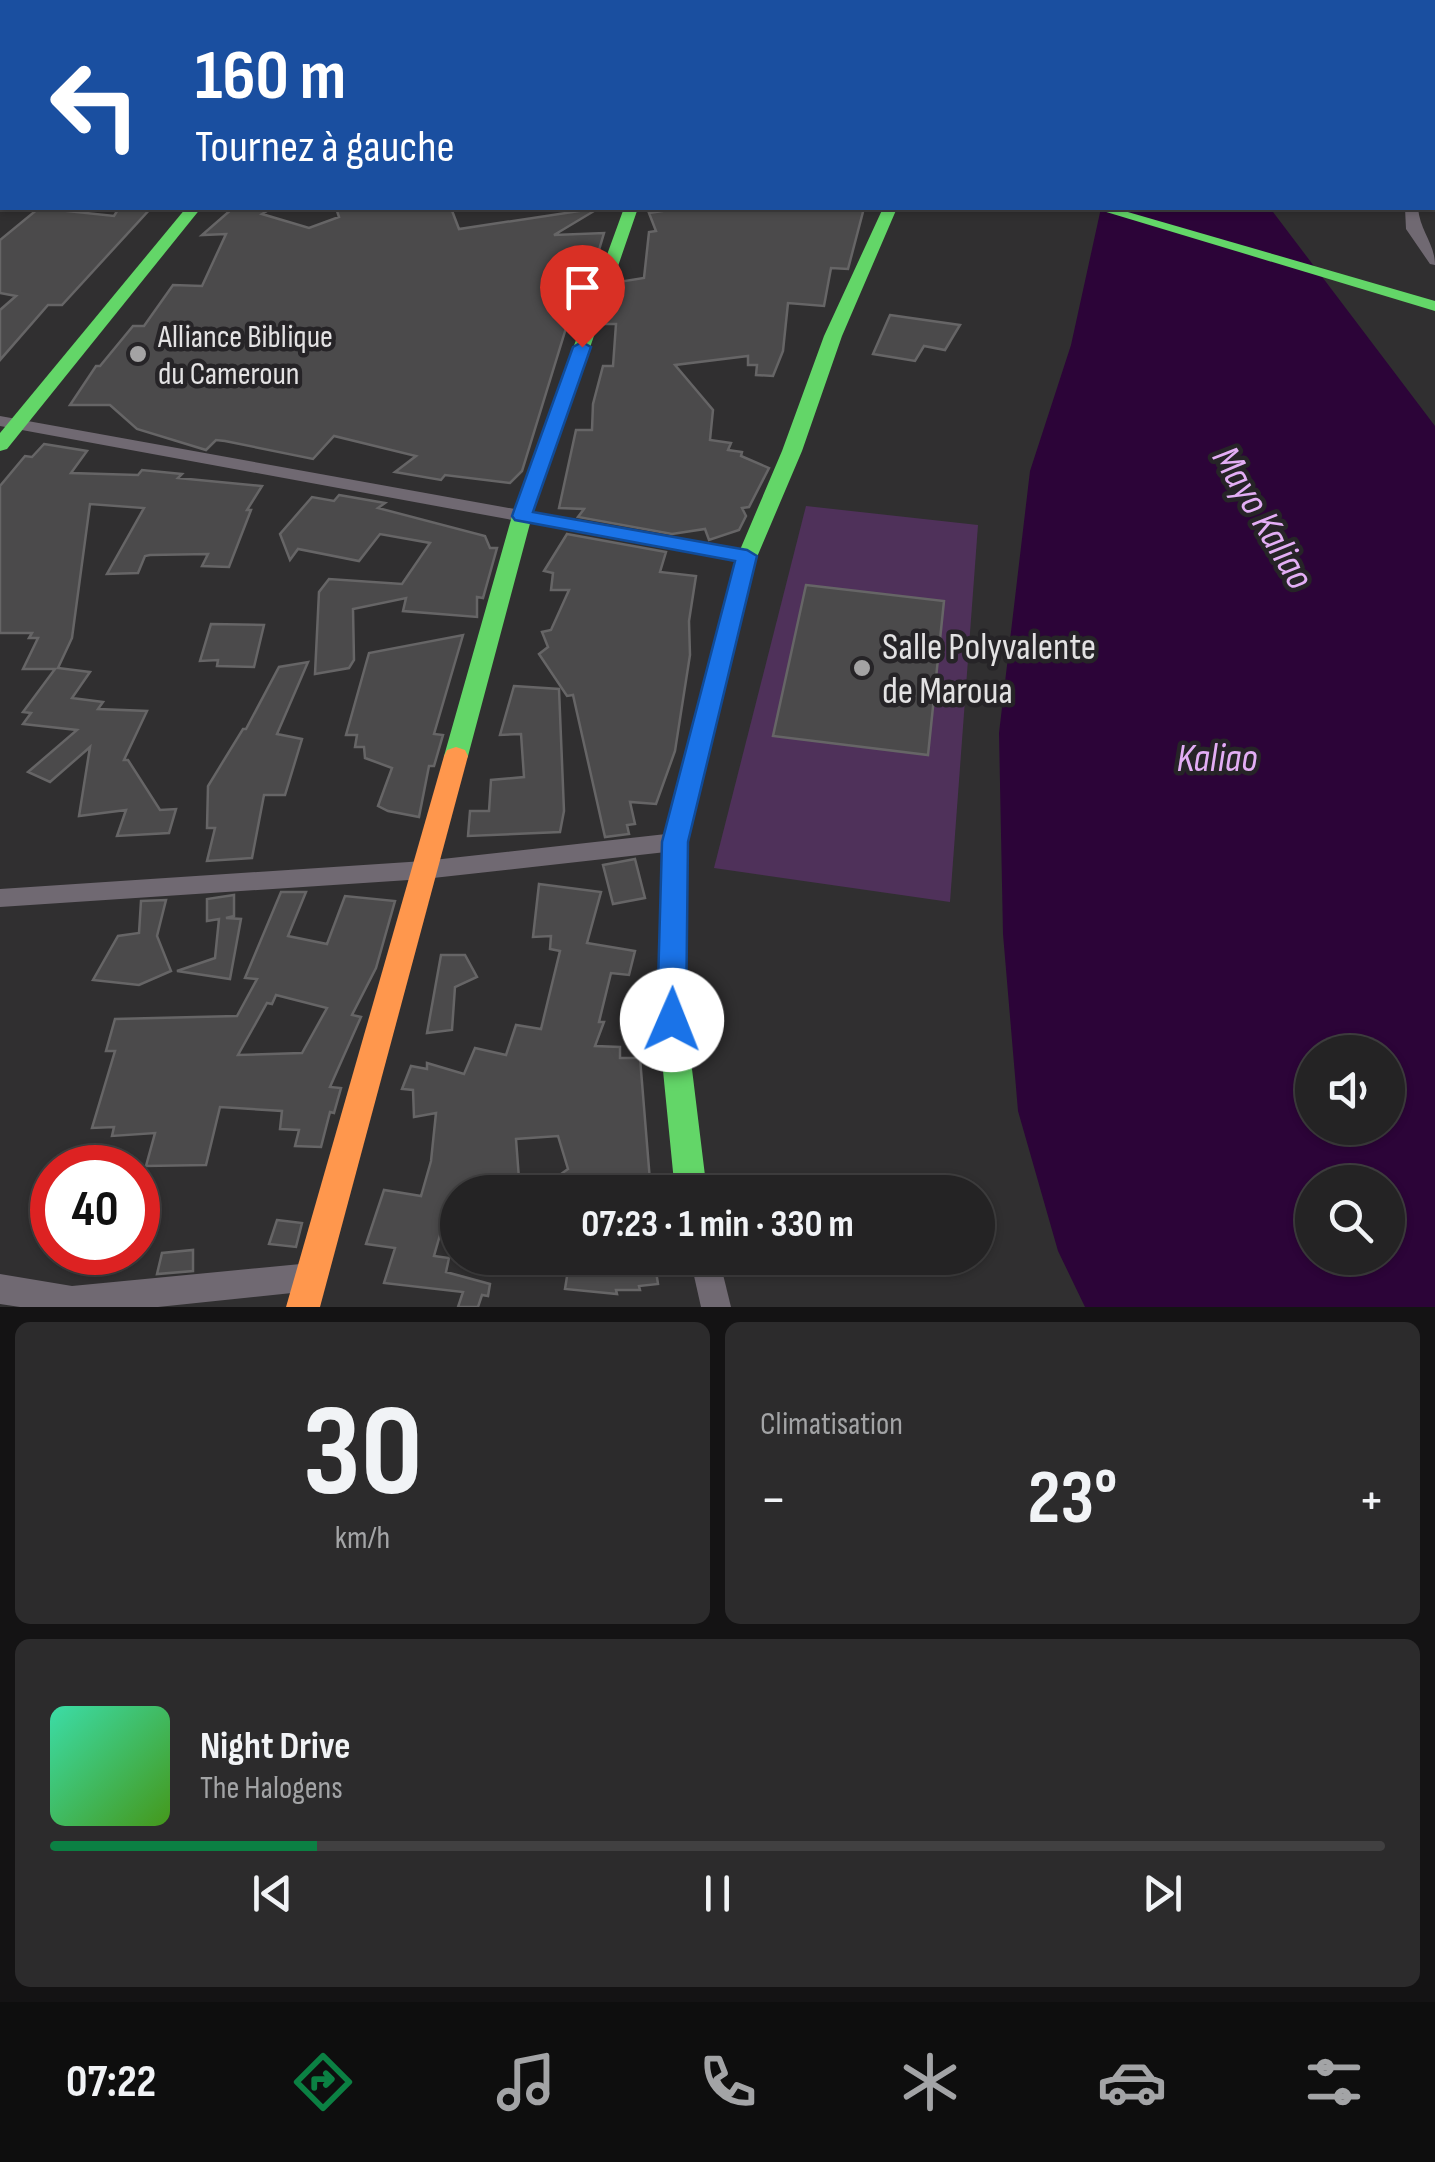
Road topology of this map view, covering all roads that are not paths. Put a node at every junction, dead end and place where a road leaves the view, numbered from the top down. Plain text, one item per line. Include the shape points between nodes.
1 (171, 210) edge
2 (192, 210) edge
3 (630, 210) edge
4 (889, 210) edge
5 (1107, 210) edge
6 (1411, 210) edge
7 (1435, 261) edge
8 (1435, 306) edge
9 (6, 420) edge
10 (0, 445) edge
11 (522, 516) junction
12 (747, 556) junction
13 (675, 842) junction
14 (424, 870) junction
15 (0, 898) edge
16 (690, 1175) edge
17 (709, 1275) edge
18 (311, 1278) junction
19 (0, 1288) edge
20 (302, 1307) edge
21 (716, 1307) edge

1 - 9 street
2 - 9 street
3 - 11 street
4 - 12 street
5 - 8 street
6 - 7 street via 1413,229
9 - 10 street
9 - 11 street
11 - 12 street
11 - 14 street
12 - 13 street
13 - 14 street
13 - 16 street via 672,1020
14 - 15 street
14 - 18 street
17 - 21 street
18 - 19 street via 72,1301
18 - 20 street

